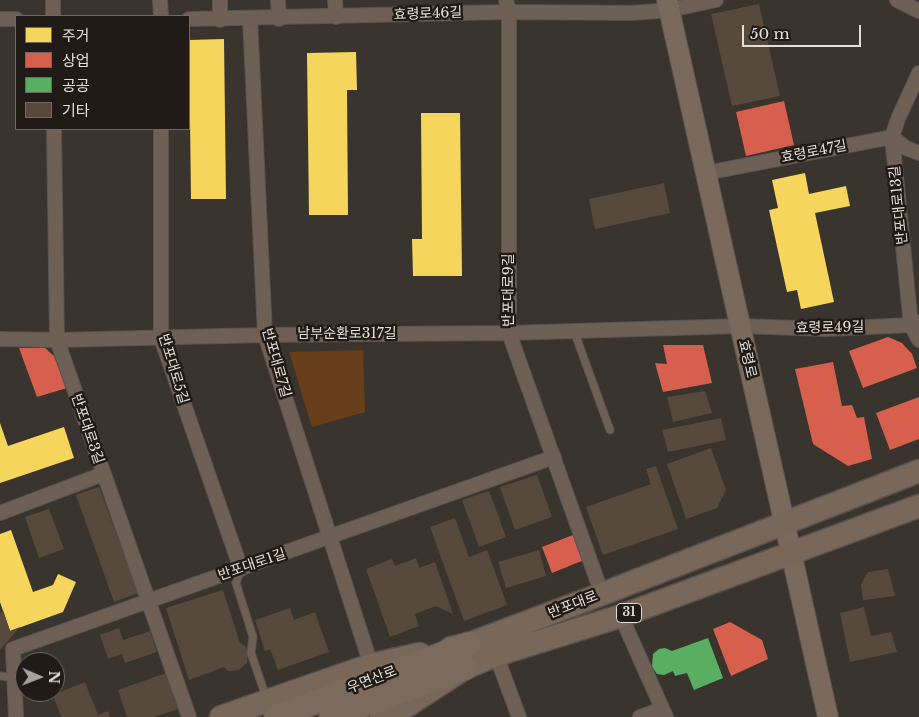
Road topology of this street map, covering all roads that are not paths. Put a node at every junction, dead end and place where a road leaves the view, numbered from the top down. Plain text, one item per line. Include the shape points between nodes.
1 (53, 0) edge
2 (160, 0) edge
3 (220, 0) edge
4 (278, 0) edge
5 (335, 0) edge
6 (716, 0) edge
7 (897, 0) edge
8 (669, 5) edge
9 (508, 6) edge
10 (919, 11) edge
11 (53, 15) edge
12 (161, 15) edge
13 (336, 16) junction
14 (250, 18) junction
15 (0, 19) edge
16 (15, 19) edge
17 (190, 19) edge
18 (279, 19) junction
19 (220, 20) junction
20 (919, 73) edge
21 (54, 130) edge
22 (161, 130) edge
23 (892, 137) junction
24 (919, 154) edge
25 (706, 173) junction
26 (915, 324) edge
27 (740, 326) junction
28 (574, 331) junction
29 (509, 333) junction
30 (265, 335) junction
31 (161, 338) junction
32 (0, 339) edge
33 (57, 340) junction
34 (919, 340) edge
35 (610, 430) dead end
36 (554, 457) junction
37 (919, 471) edge
38 (103, 474) junction
39 (919, 506) edge
40 (0, 512) edge
41 (785, 524) junction
42 (332, 537) junction
43 (792, 553) junction
44 (241, 569) junction
45 (602, 594) junction
46 (149, 602) junction
47 (621, 616) junction
48 (469, 644) junction
49 (496, 655) junction
50 (371, 665) junction
51 (15, 668) edge
52 (465, 668) junction
53 (0, 676) edge
54 (15, 678) edge
55 (16, 702) edge
56 (272, 709) edge
57 (664, 713) edge
58 (16, 717) edge
59 (189, 717) edge
60 (221, 717) edge
61 (331, 717) edge
62 (381, 717) edge
63 (519, 717) edge
64 (640, 717) edge
65 (828, 717) edge

1 - 11 street
2 - 12 street
3 - 19 street
4 - 18 street
5 - 13 street
6 - 8 street, 효령로46길
7 - 10 street
8 - 9 street, 효령로46길 via 632,13
8 - 25 main road, 효령로
9 - 13 street, 효령로46길
9 - 29 street, 반포대로9길
13 - 18 street, 효령로46길
14 - 18 street, 효령로46길
14 - 19 street, 효령로46길
14 - 30 street, 반포대로7길
15 - 16 street
17 - 19 street, 효령로46길
20 - 23 street, 반포대로13길
21 - 33 street, 반포대로3길
22 - 31 street, 반포대로5길
23 - 24 street
23 - 25 street, 효령로47길
23 - 26 street, 반포대로13길
25 - 27 main road, 효령로
26 - 27 street, 효령로49길 via 826,330
26 - 34 street, 반포대로13길
27 - 28 street, 남부순환로317길
27 - 41 main road, 효령로
28 - 29 street, 남부순환로317길
28 - 35 lane
29 - 30 street, 남부순환로317길
29 - 36 street, 반포대로9길
30 - 31 street, 남부순환로317길
30 - 42 street, 반포대로7길
31 - 33 street, 남부순환로317길
31 - 44 street, 반포대로5길
32 - 33 street, 남부순환로317길
33 - 38 street, 반포대로3길
36 - 42 street, 반포대로1길
36 - 45 street, 반포대로9길
37 - 41 main road, 반포대로
38 - 40 street
38 - 46 street, 반포대로3길
39 - 43 main road, 반포대로 / 31
41 - 43 main road, 효령로
41 - 45 main road, 반포대로
42 - 44 street, 반포대로1길
42 - 50 street, 반포대로7길
43 - 47 main road, 반포대로 / 31
43 - 65 main road, 효령로
44 - 46 street, 반포대로1길
44 - 56 lane via 236,583 253,637 251,653
45 - 48 main road, 반포대로
46 - 51 street, 반포대로1길 via 13,649
46 - 59 street, 반포대로3길
47 - 49 main road, 반포대로 / 31
47 - 57 street
48 - 50 main road, 반포대로
48 - 56 highway, 우면산로
49 - 52 main road, 반포대로 / 31
49 - 63 street
50 - 56 main road, 반포대로
52 - 61 highway, 우면산로 / 31
52 - 62 main road, 반포대로 via 402,709
53 - 54 lane
55 - 58 street, 반포대로1길
56 - 60 main road, 반포대로
57 - 64 street

